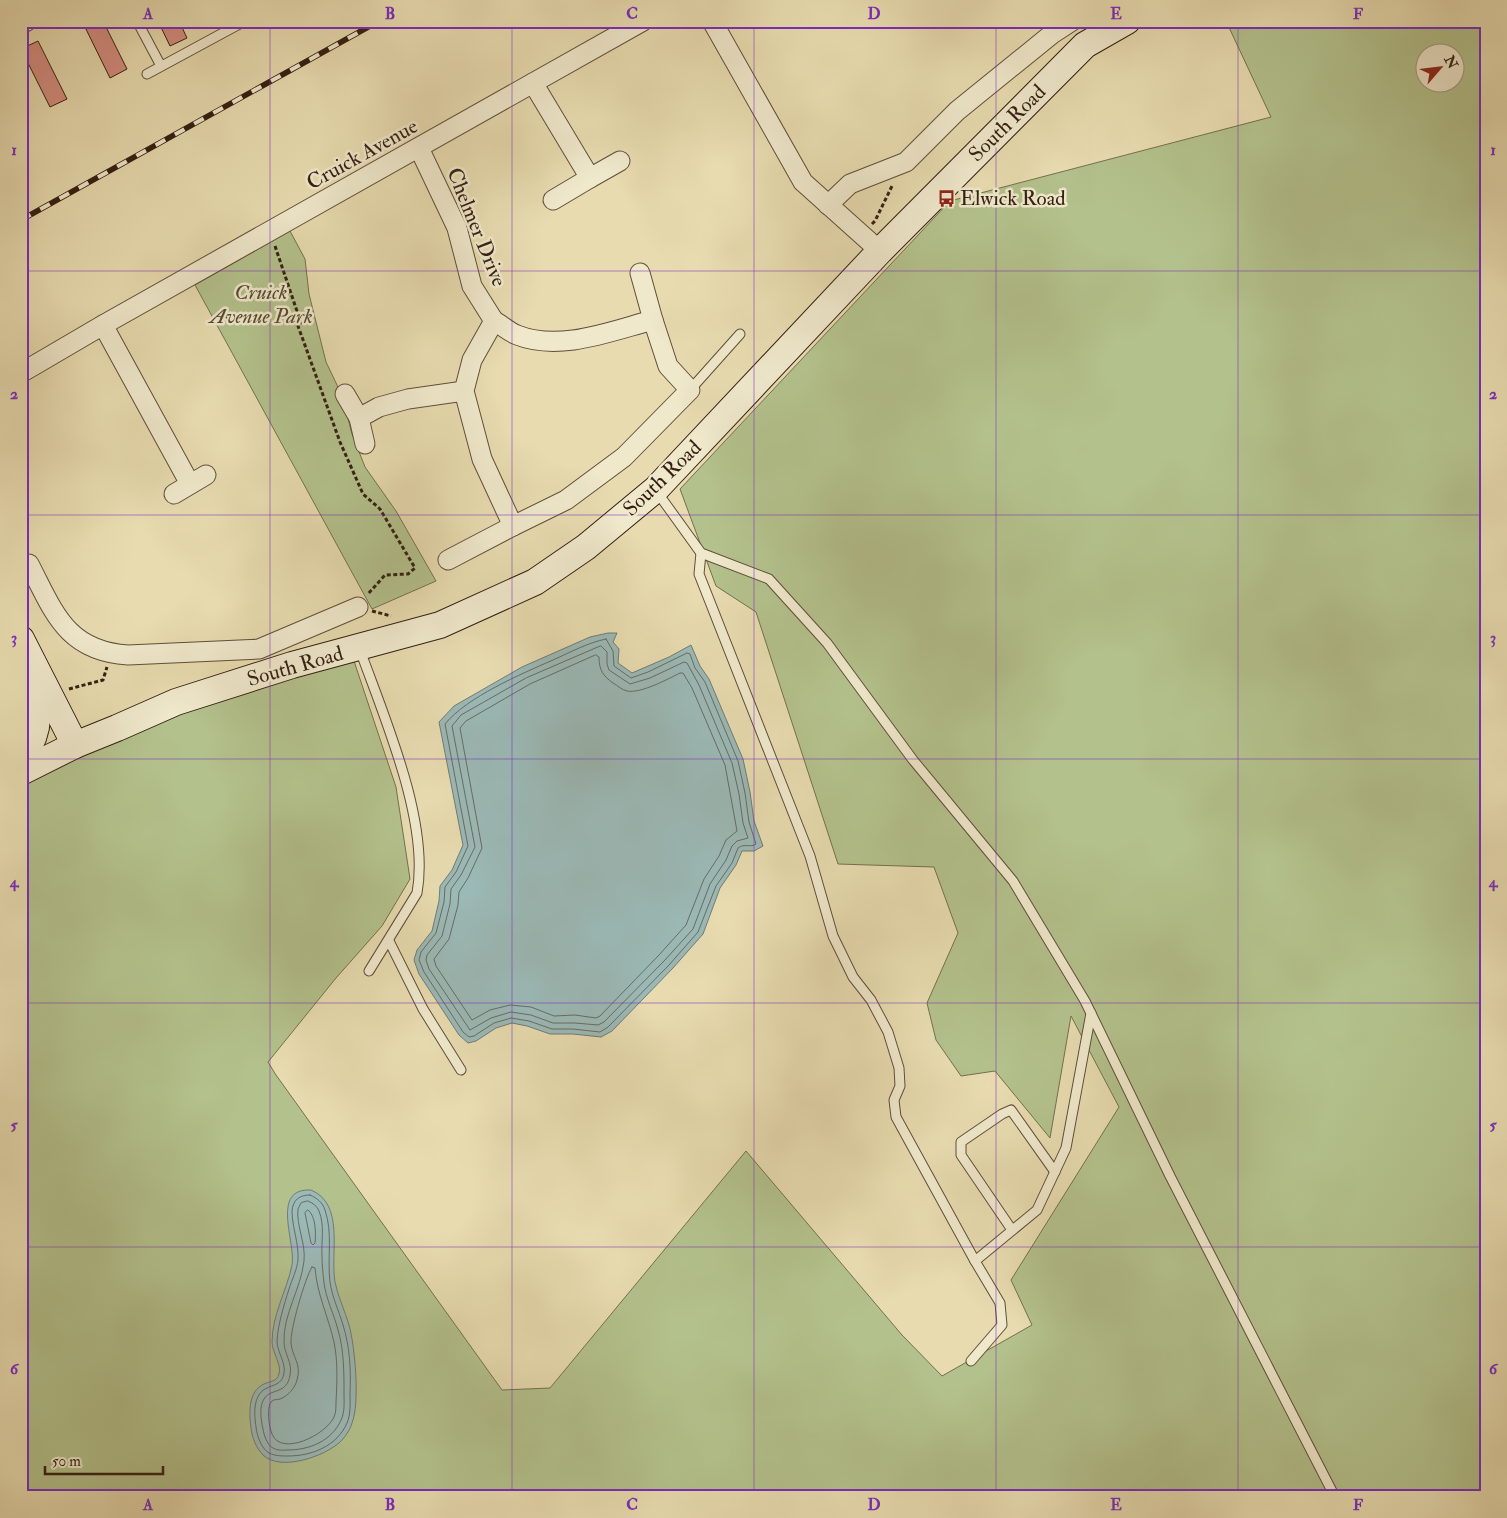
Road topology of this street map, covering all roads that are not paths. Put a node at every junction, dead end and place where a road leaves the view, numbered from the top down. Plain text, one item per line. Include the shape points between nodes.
1 (27, 21) edge
2 (138, 21) edge
3 (245, 21) edge
4 (643, 21) edge
5 (712, 21) edge
6 (1072, 21) edge
7 (1127, 21) edge
8 (21, 24) edge
9 (161, 66) junction
10 (147, 74) dead end
11 (533, 83) junction
12 (419, 148) junction
13 (620, 161) dead end
14 (590, 178) junction
15 (553, 200) dead end
16 (828, 205) junction
17 (880, 251) junction
18 (640, 273) dead end
19 (653, 320) junction
20 (494, 321) junction
21 (103, 325) junction
22 (740, 334) dead end
23 (21, 374) edge
24 (690, 390) junction
25 (464, 392) junction
26 (345, 394) dead end
27 (359, 418) junction
28 (365, 444) dead end
29 (656, 489) junction
30 (174, 494) dead end
31 (513, 526) junction
32 (701, 553) junction
33 (24, 560) edge
34 (448, 560) dead end
35 (358, 607) road end
36 (21, 639) edge
37 (21, 646) edge
38 (359, 647) junction
39 (75, 745) junction
40 (21, 759) edge
41 (21, 772) edge
42 (388, 941) junction
43 (369, 971) dead end
44 (1091, 1013) junction
45 (461, 1070) dead end
46 (1055, 1172) junction
47 (1012, 1230) junction
48 (975, 1261) junction
49 (971, 1361) dead end
50 (1335, 1497) edge

1 - 8 street
2 - 9 lane
3 - 9 lane
4 - 11 street, Cruick Avenue
5 - 16 street via 803,182
6 - 16 street, South Road via 957,110 906,162 850,184
7 - 17 main road, South Road via 1085,44
9 - 10 lane
11 - 12 street, Cruick Avenue
11 - 14 street
12 - 20 street, Chelmer Drive via 457,228 472,286
12 - 21 street, Cruick Avenue
13 - 14 street
14 - 15 street
16 - 17 street
17 - 29 main road, South Road
18 - 19 street
19 - 20 street, Chelmer Drive via 566,342 517,335
19 - 24 street via 668,366
20 - 25 street, Chelmer Drive via 472,360
21 - 23 street, Cruick Avenue
21 - 30 street via 198,479
22 - 24 lane
24 - 31 street via 624,457 566,500
25 - 27 street via 408,399 379,407
25 - 31 street, Chelmer Drive via 482,459
26 - 27 street
27 - 28 street
29 - 32 lane
29 - 38 main road, South Road via 586,547 535,582 440,625
31 - 34 street
32 - 44 lane via 769,579 827,643 913,760 1013,881
32 - 48 lane via 699,574 810,856 833,936 853,977 871,1000 888,1032 899,1068 900,1086 894,1100 896,1117
33 - 35 street, South Road via 57,618 70,634 112,654 259,649
36 - 39 main road
37 - 40 main road via 36,699 37,727
38 - 39 main road, South Road via 176,702
38 - 42 lane via 410,798 419,848 417,893
39 - 41 main road, South Road
42 - 43 lane
42 - 45 lane via 423,1009
44 - 46 lane via 1066,1148
44 - 50 lane via 1170,1176
46 - 47 lane via 1037,1210
46 - 47 lane via 1011,1110 962,1142 961,1155
47 - 48 lane
48 - 49 lane via 1000,1303 1002,1325

